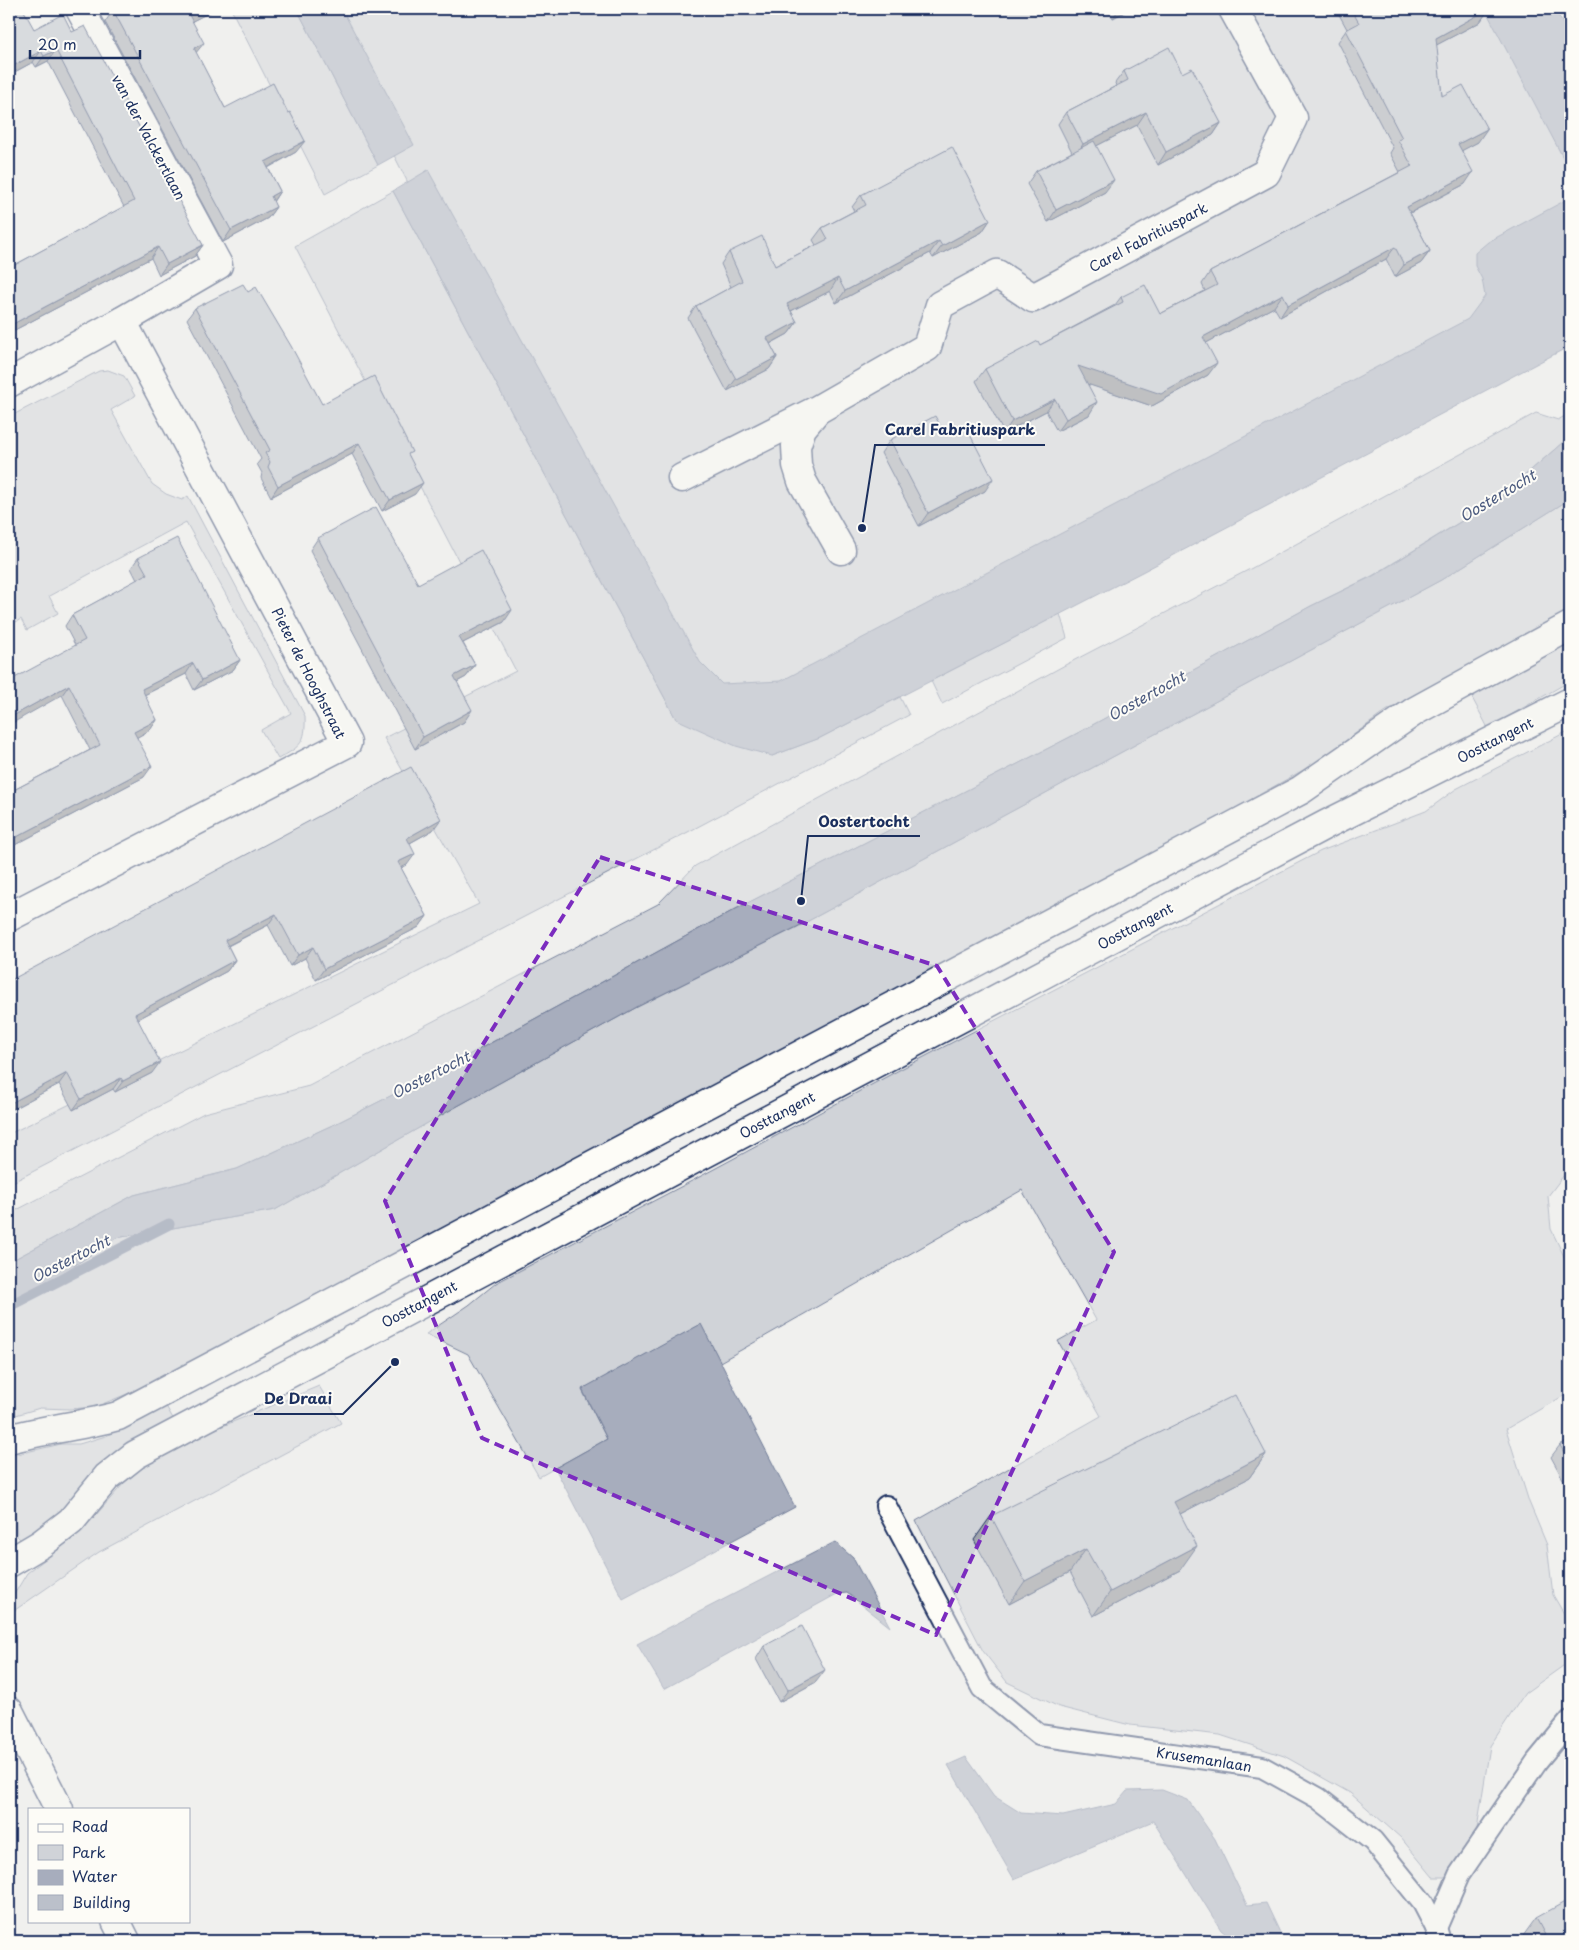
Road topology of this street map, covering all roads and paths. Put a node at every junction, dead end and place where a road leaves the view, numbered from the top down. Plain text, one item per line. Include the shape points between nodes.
1 (80, 9) edge
2 (1233, 9) edge
3 (122, 321) junction
4 (9, 383) edge
5 (817, 410) junction
6 (682, 478) dead end
7 (841, 550) dead end
8 (1570, 626) edge
9 (1570, 702) edge
10 (9, 917) edge
11 (9, 1439) edge
12 (886, 1506) dead end
13 (9, 1563) edge
14 (9, 1711) edge
15 (1570, 1722) edge
16 (58, 1808) edge
17 (116, 1922) edge
18 (1438, 1934) edge
19 (126, 1941) edge

1 - 3 main road, van der Valckertlaan via 218,266
2 - 5 main road, Carel Fabritiuspark via 1293,118 1266,173 1033,298 997,274 940,305 928,347
3 - 4 main road
3 - 10 main road, Pieter de Hooghstraat via 347,743
5 - 6 main road, Carel Fabritiuspark
5 - 7 main road, Carel Fabritiuspark via 802,428 796,446 797,465 802,481
8 - 11 main road via 1415,711 1301,790 118,1416
9 - 13 main road, Oosttangent via 1327,824 135,1455 107,1477 71,1521
12 - 18 lane, Krusemanlaan via 982,1688 1039,1735 1262,1767 1318,1798 1373,1841 1424,1903
14 - 16 main road
15 - 18 lane, Krusemanlaan via 1537,1761 1459,1875
17 - 19 main road

